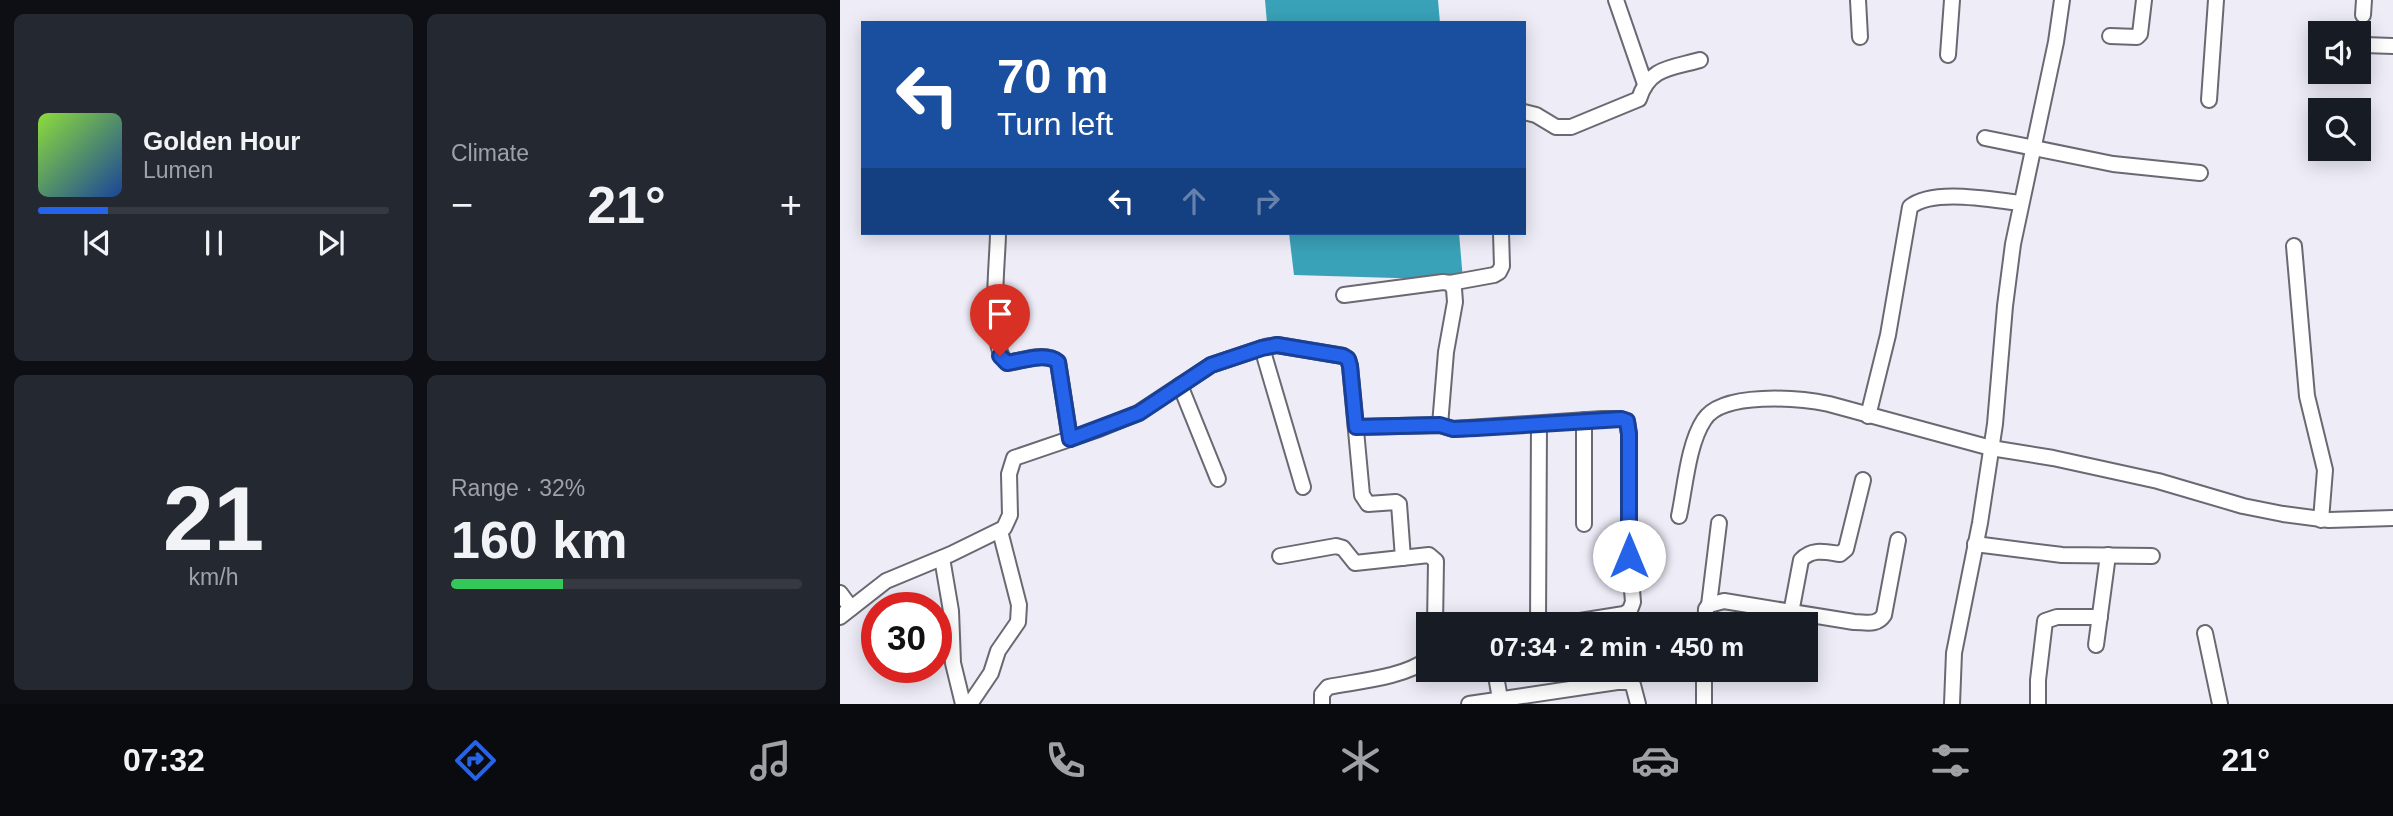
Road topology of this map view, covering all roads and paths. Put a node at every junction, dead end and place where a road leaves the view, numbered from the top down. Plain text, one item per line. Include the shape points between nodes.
1 (1616, 0) edge
2 (1858, 0) edge
3 (1952, 0) edge
4 (2062, 0) edge
5 (2144, 0) edge
6 (2216, 0) edge
7 (2110, 36) dead end
8 (1860, 37) dead end
9 (2371, 45) edge
10 (2393, 46) edge
11 (1948, 55) dead end
12 (1700, 60) dead end
13 (1645, 84) junction
14 (2210, 100) dead end
15 (1526, 113) edge
16 (1985, 138) dead end
17 (2032, 147) junction
18 (2200, 173) dead end
19 (2021, 203) junction
20 (998, 235) edge
21 (1501, 235) edge
22 (2294, 246) dead end
23 (1450, 283) junction
24 (1344, 295) dead end
25 (1262, 348) junction
26 (1180, 385) junction
27 (1868, 416) junction
28 (1584, 420) junction
29 (1539, 424) junction
30 (1440, 425) junction
31 (1356, 427) junction
32 (1070, 439) junction
33 (1991, 448) junction
34 (1218, 479) dead end
35 (1863, 480) dead end
36 (1303, 487) dead end
37 (1679, 516) dead end
38 (2393, 518) edge
39 (2321, 520) junction
40 (1718, 523) dead end
41 (1584, 524) dead end
42 (1000, 531) junction
43 (1898, 540) dead end
44 (1975, 544) junction
45 (2108, 555) junction
46 (1280, 556) dead end
47 (2152, 556) dead end
48 (942, 558) junction
49 (1403, 558) junction
50 (840, 593) edge
51 (1709, 605) junction
52 (1435, 612) edge
53 (1538, 612) edge
54 (1627, 612) edge
55 (1706, 612) edge
56 (1785, 612) edge
57 (1791, 612) edge
58 (845, 613) edge
59 (1818, 617) edge
60 (2100, 617) junction
61 (2206, 632) dead end
62 (2096, 645) dead end
63 (1416, 666) edge
64 (1497, 682) edge
65 (1704, 682) edge
66 (1500, 699) junction
67 (1517, 701) edge
68 (963, 704) edge
69 (970, 704) edge
70 (1322, 704) edge
71 (1469, 704) edge
72 (1638, 704) edge
73 (1704, 704) edge
74 (1952, 704) edge
75 (2038, 704) edge
76 (2220, 704) edge

1 - 13 street
2 - 8 street
3 - 11 street
4 - 17 street
5 - 7 street via 2140,34
6 - 14 street
9 - 10 street
12 - 13 street via 1657,73
13 - 15 street via 1633,103 1572,127 1556,127
16 - 17 street
17 - 18 street via 2113,164
17 - 19 street
19 - 27 street via 1939,198 1910,207 1895,300
19 - 33 street
20 - 32 street via 995,326 1000,356 1007,363 1045,357 1058,362
21 - 23 street via 1499,272
22 - 39 street via 2307,396 2325,470
23 - 24 street
23 - 30 street via 1455,302
25 - 26 street via 1211,365
25 - 31 street via 1277,345 1348,359
25 - 36 street
26 - 32 street via 1139,413
26 - 34 street
27 - 33 street
27 - 37 street via 1791,399 1749,400 1710,413 1698,432
28 - 29 street
28 - 41 street
28 - 54 street via 1627,421 1633,602
29 - 30 street via 1453,429
29 - 53 street
30 - 31 street
31 - 49 street via 1362,495 1367,504 1399,504
32 - 42 street via 1014,458 1009,474 1010,515
33 - 39 street via 2112,470 2243,506
33 - 44 street
35 - 57 street via 1846,550 1840,554 1818,551 1801,560
38 - 39 street
40 - 51 street
42 - 48 street
42 - 69 street via 1019,605 1018,622
43 - 59 street via 1880,621
44 - 45 street
44 - 74 street via 1954,653
45 - 47 street
45 - 60 street
46 - 49 street via 1336,546 1355,563
48 - 58 street via 886,581
48 - 68 street via 953,663
49 - 52 street via 1429,555 1436,561
50 - 58 street
51 - 55 street
51 - 56 street via 1724,601
60 - 62 street
60 - 75 street via 2045,621
61 - 76 street
63 - 70 street via 1328,687
64 - 66 street
65 - 73 street
66 - 67 street
66 - 71 street
67 - 72 street via 1628,682 1636,689

